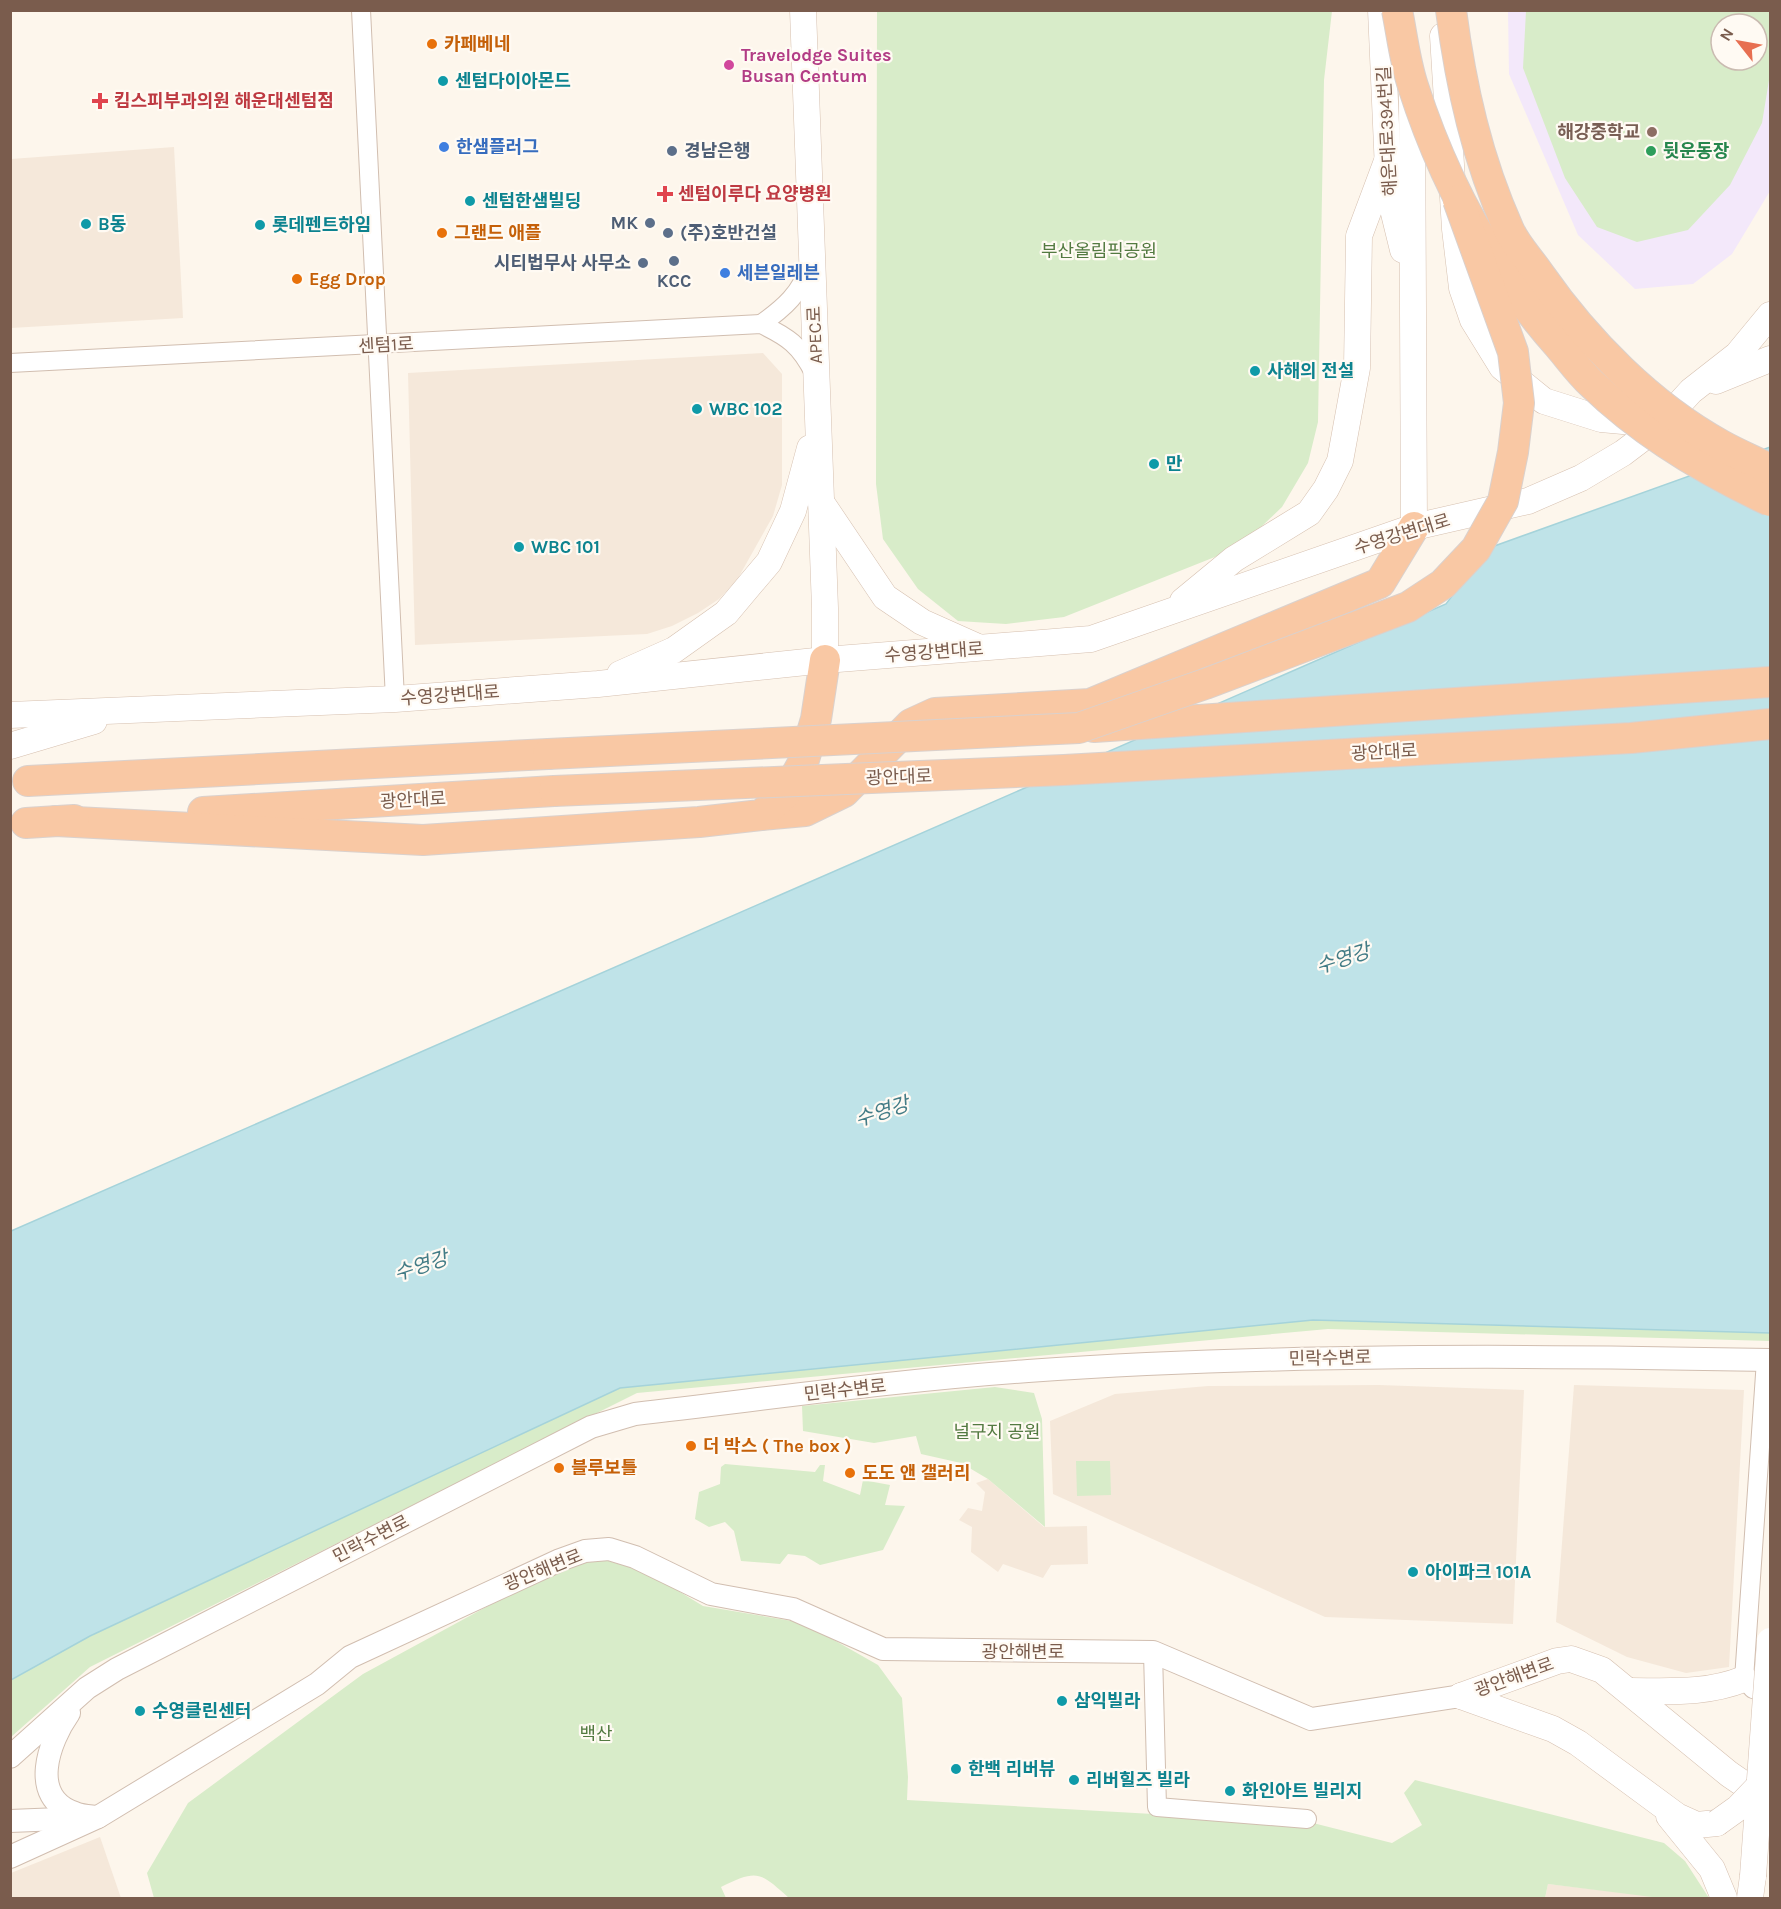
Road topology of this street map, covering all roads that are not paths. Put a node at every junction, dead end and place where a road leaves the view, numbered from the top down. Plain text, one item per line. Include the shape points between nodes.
1 (361, 10) edge
2 (803, 10) edge
3 (1381, 10) edge
4 (1397, 10) edge
5 (1412, 10) edge
6 (1439, 10) edge
7 (1451, 10) edge
8 (1387, 161) junction
9 (1458, 200) junction
10 (812, 262) junction
11 (1412, 286) junction
12 (1770, 315) edge
13 (761, 324) junction
14 (378, 345) junction
15 (1770, 359) edge
16 (10, 363) edge
17 (816, 376) junction
18 (1691, 392) junction
19 (817, 421) junction
20 (1660, 424) junction
21 (1770, 469) edge
22 (820, 500) junction
23 (1770, 501) edge
24 (1414, 527) junction
25 (1170, 612) junction
26 (981, 648) junction
27 (825, 660) junction
28 (1770, 682) edge
29 (598, 684) junction
30 (395, 699) junction
31 (133, 710) junction
32 (10, 715) edge
33 (1770, 724) edge
34 (1079, 728) junction
35 (10, 746) edge
36 (28, 781) dead end
37 (761, 815) junction
38 (56, 821) junction
39 (26, 823) dead end
40 (1768, 1360) edge
41 (1770, 1641) edge
42 (1153, 1652) junction
43 (1744, 1679) junction
44 (87, 1688) junction
45 (1630, 1690) junction
46 (1770, 1694) edge
47 (1461, 1696) junction
48 (11, 1758) edge
49 (1766, 1793) edge
50 (1659, 1804) junction
51 (98, 1817) junction
52 (1307, 1819) dead end
53 (10, 1821) edge
54 (10, 1857) edge
55 (1752, 1887) edge
56 (1724, 1899) edge

1 - 14 street
2 - 10 main road, APEC로
3 - 8 main road, 해운대로394번길
4 - 9 highway, bridge via 1412,84
5 - 11 main road, 해운대로394번길
6 - 11 main road, 해운대로394번길
6 - 20 main road via 1455,229 1462,288 1473,321 1502,367 1544,401 1601,419
7 - 21 highway, bridge via 1458,63 1479,154 1510,232 1559,302 1605,354 1663,406 1720,445
8 - 11 main road, 해운대로394번길 via 1389,194
8 - 25 main road via 1359,236 1357,368 1340,461 1309,513 1234,558
9 - 23 highway, bridge via 1490,258 1535,319 1592,384 1645,427
9 - 34 highway, bridge via 1513,352 1519,403 1503,501 1476,549 1443,584 1408,607
10 - 13 street via 804,284 783,308
10 - 17 main road, APEC로
11 - 24 main road, 해운대로394번길
12 - 18 main road, 수영강변대로 via 1737,355
13 - 14 street, 센텀1로
13 - 17 street via 784,335 804,352
14 - 16 street, 센텀1로
14 - 30 street
15 - 18 main road
17 - 19 main road, APEC로
18 - 20 main road, 수영강변대로
19 - 22 main road, APEC로
19 - 29 main road via 793,511 770,562 726,613 691,638 674,650
20 - 24 main road, 수영강변대로 via 1623,453 1581,478 1528,501
22 - 26 main road via 885,597 922,622
22 - 27 main road, APEC로
24 - 25 main road, 수영강변대로
24 - 37 highway via 1380,583 1090,704 935,713 911,724 844,792 805,811
25 - 26 main road, 수영강변대로 via 1091,639
26 - 27 main road, 수영강변대로
27 - 29 main road, 수영강변대로
27 - 37 highway via 816,719 803,763 786,793
28 - 34 highway, bridge
29 - 30 main road, 수영강변대로
30 - 31 main road, 수영강변대로
31 - 32 main road, 수영강변대로
31 - 35 main road
33 - 38 highway, 광안대로, bridge via 1631,738 1064,770 554,791
34 - 36 highway, bridge
37 - 38 highway via 423,840
38 - 39 highway, 광안대로
40 - 43 street
40 - 44 street, 민락수변로 via 1249,1360 1025,1371 635,1414 591,1427 117,1669
41 - 49 main road, bridge
42 - 47 street, 광안해변로 via 1311,1719
42 - 51 street, 광안해변로 via 883,1649 793,1609 711,1594 635,1557 609,1549 585,1551 350,1657 317,1684
42 - 52 street via 1157,1807
43 - 45 main road via 1722,1688 1698,1691
43 - 46 street via 1753,1689
44 - 48 street, 민락수변로
44 - 51 street via 52,1742 47,1783 56,1802 74,1813
45 - 47 main road, 광안해변로 via 1602,1670 1571,1659
45 - 49 main road, 광안해변로 via 1729,1774
47 - 50 main road via 1578,1743
49 - 50 main road, bridge via 1717,1823 1697,1825
49 - 55 main road, bridge
50 - 56 main road via 1712,1869
51 - 53 street, 광안해변로
51 - 54 street

